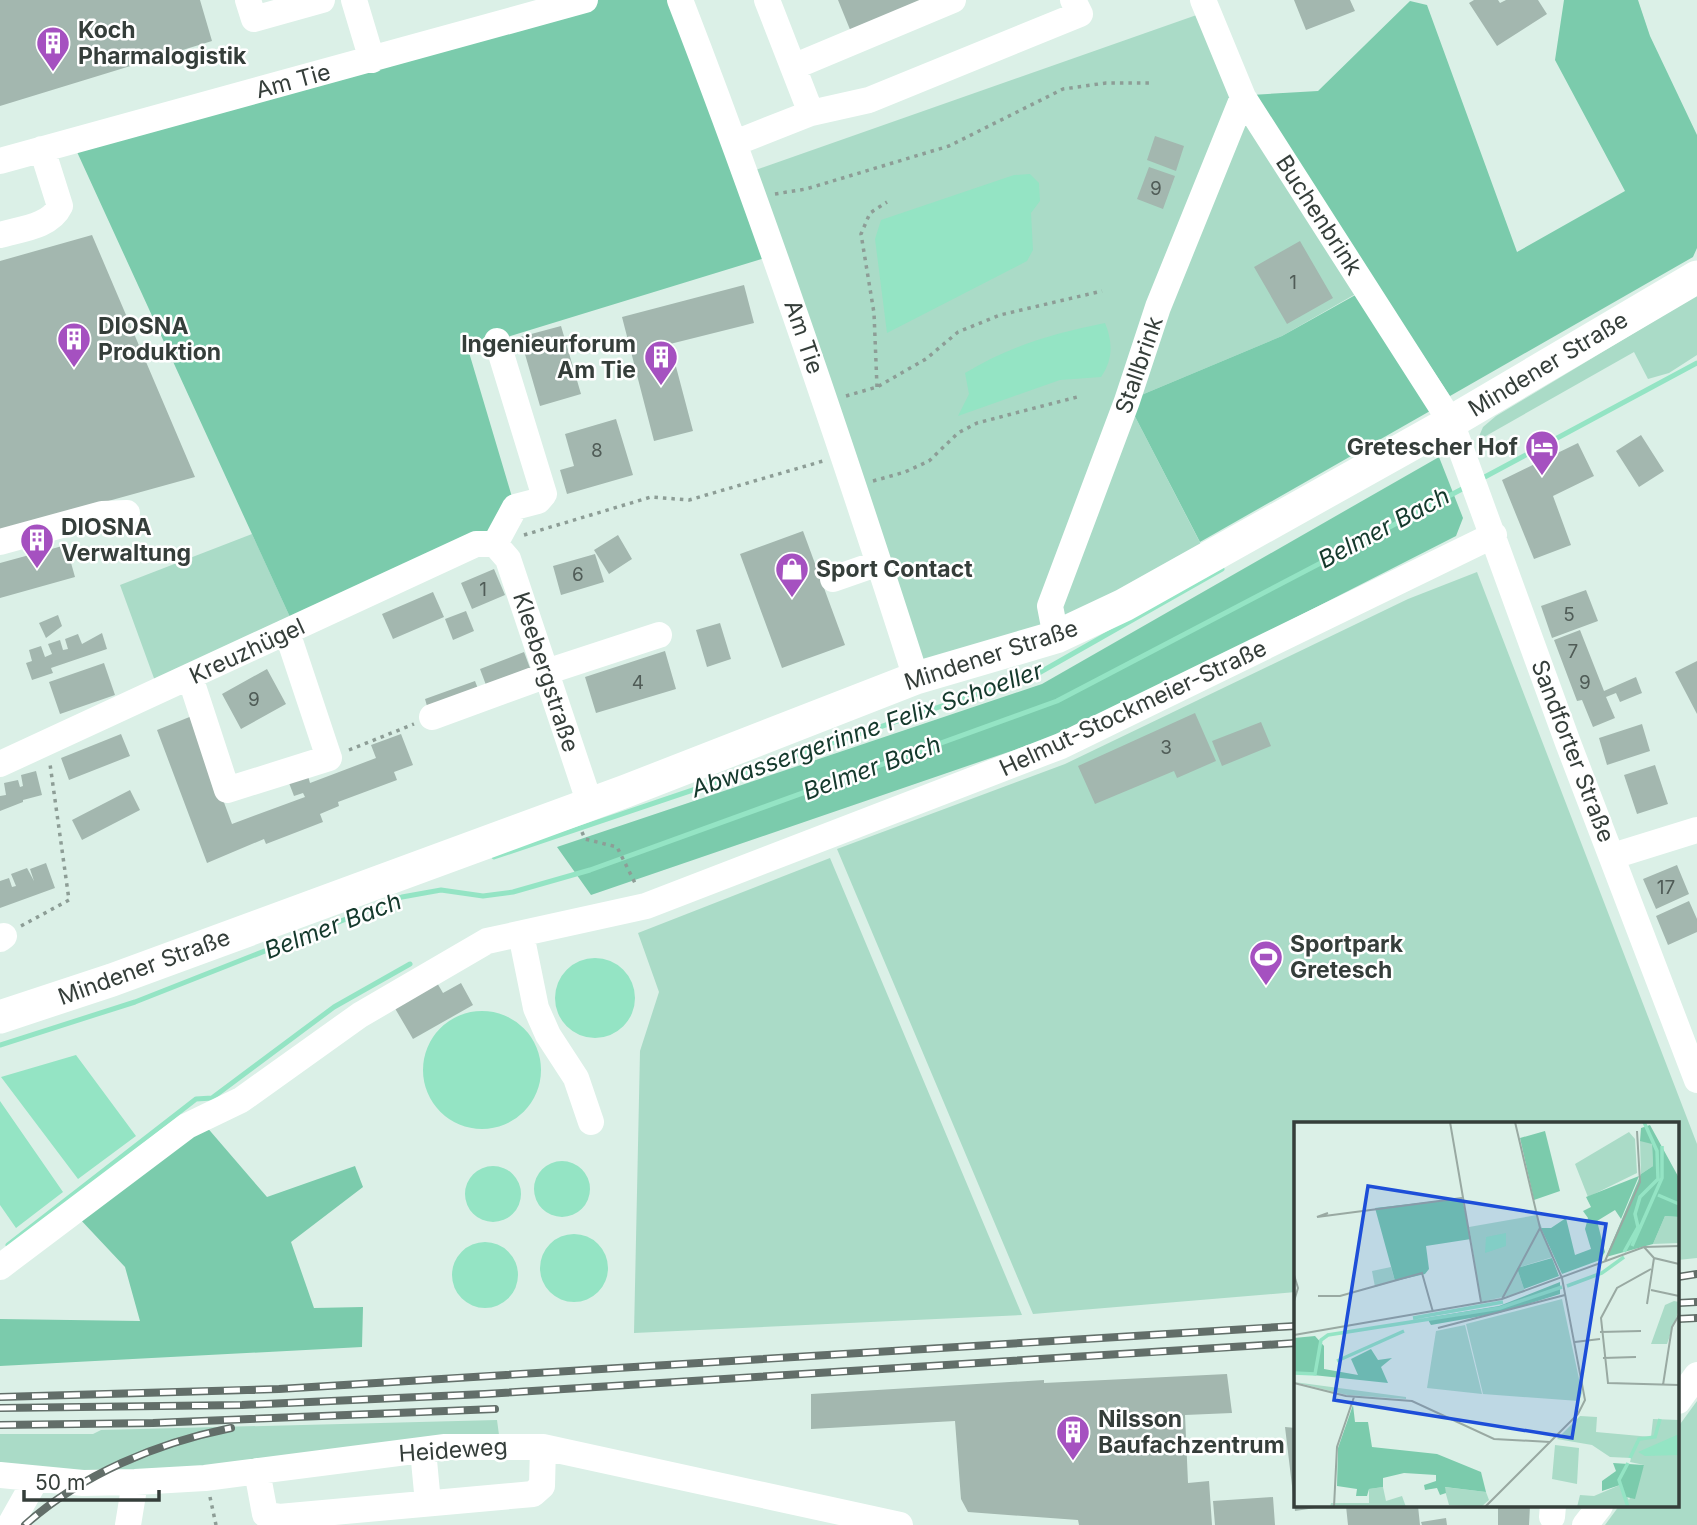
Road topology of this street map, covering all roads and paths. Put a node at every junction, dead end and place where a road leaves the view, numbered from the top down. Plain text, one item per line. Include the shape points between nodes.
1 (248, 0) edge
2 (322, 0) edge
3 (354, 0) edge
4 (585, 0) edge
5 (680, 0) edge
6 (766, 0) edge
7 (953, 0) edge
8 (1073, 0) edge
9 (1203, 0) edge
10 (372, 60) junction
11 (793, 67) junction
12 (1150, 83) dead end
13 (1243, 97) junction
14 (811, 113) junction
15 (735, 143) junction
16 (42, 149) junction
17 (0, 161) edge
18 (756, 198) junction
19 (887, 202) dead end
20 (0, 235) edge
21 (1697, 277) edge
22 (1101, 290) dead end
23 (497, 341) dead end
24 (877, 387) junction
25 (1081, 396) dead end
26 (827, 401) junction
27 (1451, 422) junction
28 (844, 455) junction
29 (855, 486) junction
30 (127, 513) dead end
31 (1493, 535) junction
32 (0, 542) edge
33 (495, 544) junction
34 (879, 563) junction
35 (833, 579) dead end
36 (287, 632) junction
37 (659, 635) dead end
38 (1056, 637) junction
39 (547, 673) junction
40 (191, 677) junction
41 (916, 678) junction
42 (432, 717) joint
43 (48, 744) junction
44 (329, 758) junction
45 (0, 764) edge
46 (590, 804) junction
47 (1697, 830) edge
48 (585, 839) dead end
49 (1613, 856) junction
50 (628, 869) dead end
51 (521, 934) junction
52 (2, 937) edge
53 (0, 1017) edge
54 (1697, 1080) edge
55 (591, 1122) dead end
56 (0, 1267) edge
57 (1697, 1375) edge
58 (1680, 1397) edge
59 (542, 1447) junction
60 (423, 1450) junction
61 (257, 1471) junction
62 (0, 1475) edge
63 (205, 1478) junction
64 (37, 1479) junction
65 (135, 1482) junction
66 (428, 1503) junction
67 (1599, 1508) edge
68 (821, 1516) edge
69 (10, 1525) edge
70 (128, 1525) edge
71 (216, 1525) edge
72 (900, 1525) edge
73 (1586, 1525) edge

1 - 2 street via 254,19
3 - 10 street
4 - 10 street, Am Tie
5 - 15 street, Am Tie
6 - 11 street
7 - 11 street
8 - 14 street via 1080,15 869,100
9 - 13 street, Buchenbrink
10 - 16 street, Am Tie
11 - 14 street
12 - 18 path via 1063,89 948,146 806,189
13 - 27 street, Buchenbrink
13 - 38 street, Stallbrink via 1158,307 1050,606
14 - 15 street
15 - 18 street, Am Tie
16 - 17 street, Am Tie
16 - 20 street via 60,206 57,214
18 - 26 street, Am Tie
19 - 24 path via 870,213 861,234 874,313
21 - 27 main road, Mindener Straße
22 - 24 path via 1000,315 958,332 926,359
23 - 33 street via 544,494 538,501 515,507
24 - 26 path
25 - 29 path via 977,424 958,433 929,461
26 - 28 street, Am Tie
27 - 31 street, Sandforter Straße
27 - 38 main road, Mindener Straße via 1124,605
28 - 29 street, Am Tie
28 - 33 path via 689,500 651,497
29 - 34 street, Am Tie
30 - 32 street via 102,514
31 - 49 street, Sandforter Straße via 1567,743
31 - 51 street, Helmut-Stockmeier-Straße via 1061,746 646,906
33 - 36 street, Kreuzhügel via 476,544
33 - 39 street, Kleebergstraße via 508,559
34 - 35 street
34 - 41 street, Am Tie
36 - 40 street, Kreuzhügel
36 - 44 street
37 - 39 street
38 - 41 main road, Mindener Straße
39 - 42 street
39 - 46 street, Kleebergstraße
40 - 43 street, Kreuzhügel
40 - 44 street via 227,790
41 - 46 main road, Mindener Straße
42 - 44 path
43 - 45 street, Kreuzhügel
43 - 52 path via 69,900
46 - 53 main road, Mindener Straße
47 - 49 street
48 - 50 path via 617,847
49 - 54 street, Sandforter Straße
51 - 55 street via 536,1008 576,1078
51 - 56 street, Helmut-Stockmeier-Straße via 487,942 360,1015 241,1100 187,1126
57 - 58 street
59 - 60 street, Heideweg
59 - 66 street via 542,1486 533,1494
59 - 68 street, Heideweg
60 - 61 street, Heideweg
60 - 66 street
61 - 63 street, Heideweg
61 - 66 street via 265,1514 279,1517
62 - 64 street, Heideweg
63 - 65 street, Heideweg
63 - 71 path
64 - 65 street, Heideweg
64 - 69 street
65 - 70 street
67 - 73 street
68 - 72 street, Heideweg

